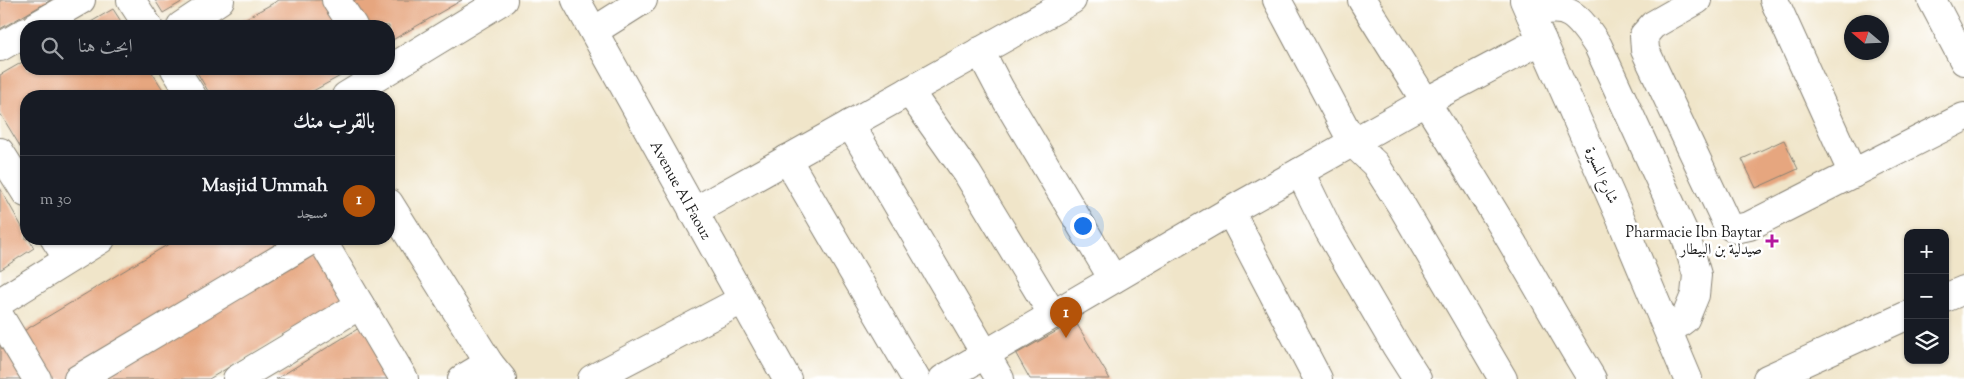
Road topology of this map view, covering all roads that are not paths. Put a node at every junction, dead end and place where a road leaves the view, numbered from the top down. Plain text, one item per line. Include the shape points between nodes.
1 (81, 0) edge
2 (131, 0) edge
3 (220, 0) edge
4 (336, 0) edge
5 (503, 0) edge
6 (576, 0) edge
7 (643, 0) edge
8 (1072, 0) edge
9 (1277, 0) edge
10 (1362, 0) edge
11 (1697, 0) edge
12 (1774, 0) edge
13 (1932, 0) edge
14 (1528, 8) edge
15 (46, 20) edge
16 (144, 20) edge
17 (190, 20) edge
18 (349, 20) edge
19 (594, 31) junction
20 (20, 35) edge
21 (1542, 40) junction
22 (0, 47) edge
23 (980, 51) junction
24 (1964, 61) edge
25 (395, 64) edge
26 (178, 75) edge
27 (377, 75) edge
28 (188, 90) edge
29 (355, 90) edge
30 (909, 91) junction
31 (1425, 102) junction
32 (1964, 117) edge
33 (850, 124) junction
34 (1352, 143) junction
35 (0, 152) edge
36 (787, 159) junction
37 (1300, 172) junction
38 (1854, 174) junction
39 (20, 184) edge
40 (1230, 211) junction
41 (692, 212) junction
42 (395, 213) edge
43 (77, 245) edge
44 (303, 245) edge
45 (324, 245) edge
46 (61, 249) edge
47 (1113, 279) junction
48 (1964, 290) edge
49 (1949, 296) edge
50 (742, 300) junction
51 (0, 302) edge
52 (360, 305) junction
53 (1053, 315) junction
54 (0, 317) edge
55 (1904, 317) edge
56 (1669, 331) junction
57 (986, 354) junction
58 (495, 371) edge
59 (37, 379) edge
60 (78, 379) edge
61 (237, 379) edge
62 (404, 379) edge
63 (462, 379) edge
64 (592, 379) edge
65 (787, 379) edge
66 (916, 379) edge
67 (943, 379) edge
68 (1000, 379) edge
69 (1318, 379) edge
70 (1417, 379) edge
71 (1503, 379) edge
72 (1592, 379) edge
73 (1688, 379) edge
74 (1768, 379) edge

1 - 15 street
2 - 16 street
3 - 17 street
4 - 18 street
5 - 25 street
6 - 19 street, Avenue Al Faouz
7 - 19 street
8 - 23 street
9 - 34 street
10 - 31 street
11 - 38 street via 1653,25 1644,35 1645,50 1727,224 1735,229 1749,226
12 - 38 street
13 - 24 street
14 - 21 street, شارع المسيرة
14 - 56 street via 1571,12 1582,21 1598,46 1686,237 1697,275 1695,295 1685,319
19 - 41 street, Avenue Al Faouz
20 - 22 street
21 - 31 street
21 - 56 street, شارع المسيرة
23 - 30 street
23 - 47 street
26 - 28 street
27 - 29 street
30 - 33 street
30 - 53 street via 968,173
31 - 34 street
31 - 72 street via 1494,211
32 - 38 street
33 - 36 street
33 - 57 street
34 - 37 street
34 - 71 street via 1375,164
35 - 39 street
36 - 41 street
36 - 66 street
37 - 40 street
37 - 70 street via 1329,231
40 - 47 street
40 - 69 street
41 - 50 street, Avenue Al Faouz
42 - 58 street
43 - 46 street
44 - 60 street
45 - 52 street
46 - 51 street
47 - 53 street
48 - 49 street
50 - 64 street
50 - 65 street, Avenue Al Faouz
52 - 61 street
52 - 62 street
53 - 57 street
54 - 59 street
55 - 74 street
56 - 73 street, شارع المسيرة
57 - 67 street
57 - 68 street
58 - 63 street

